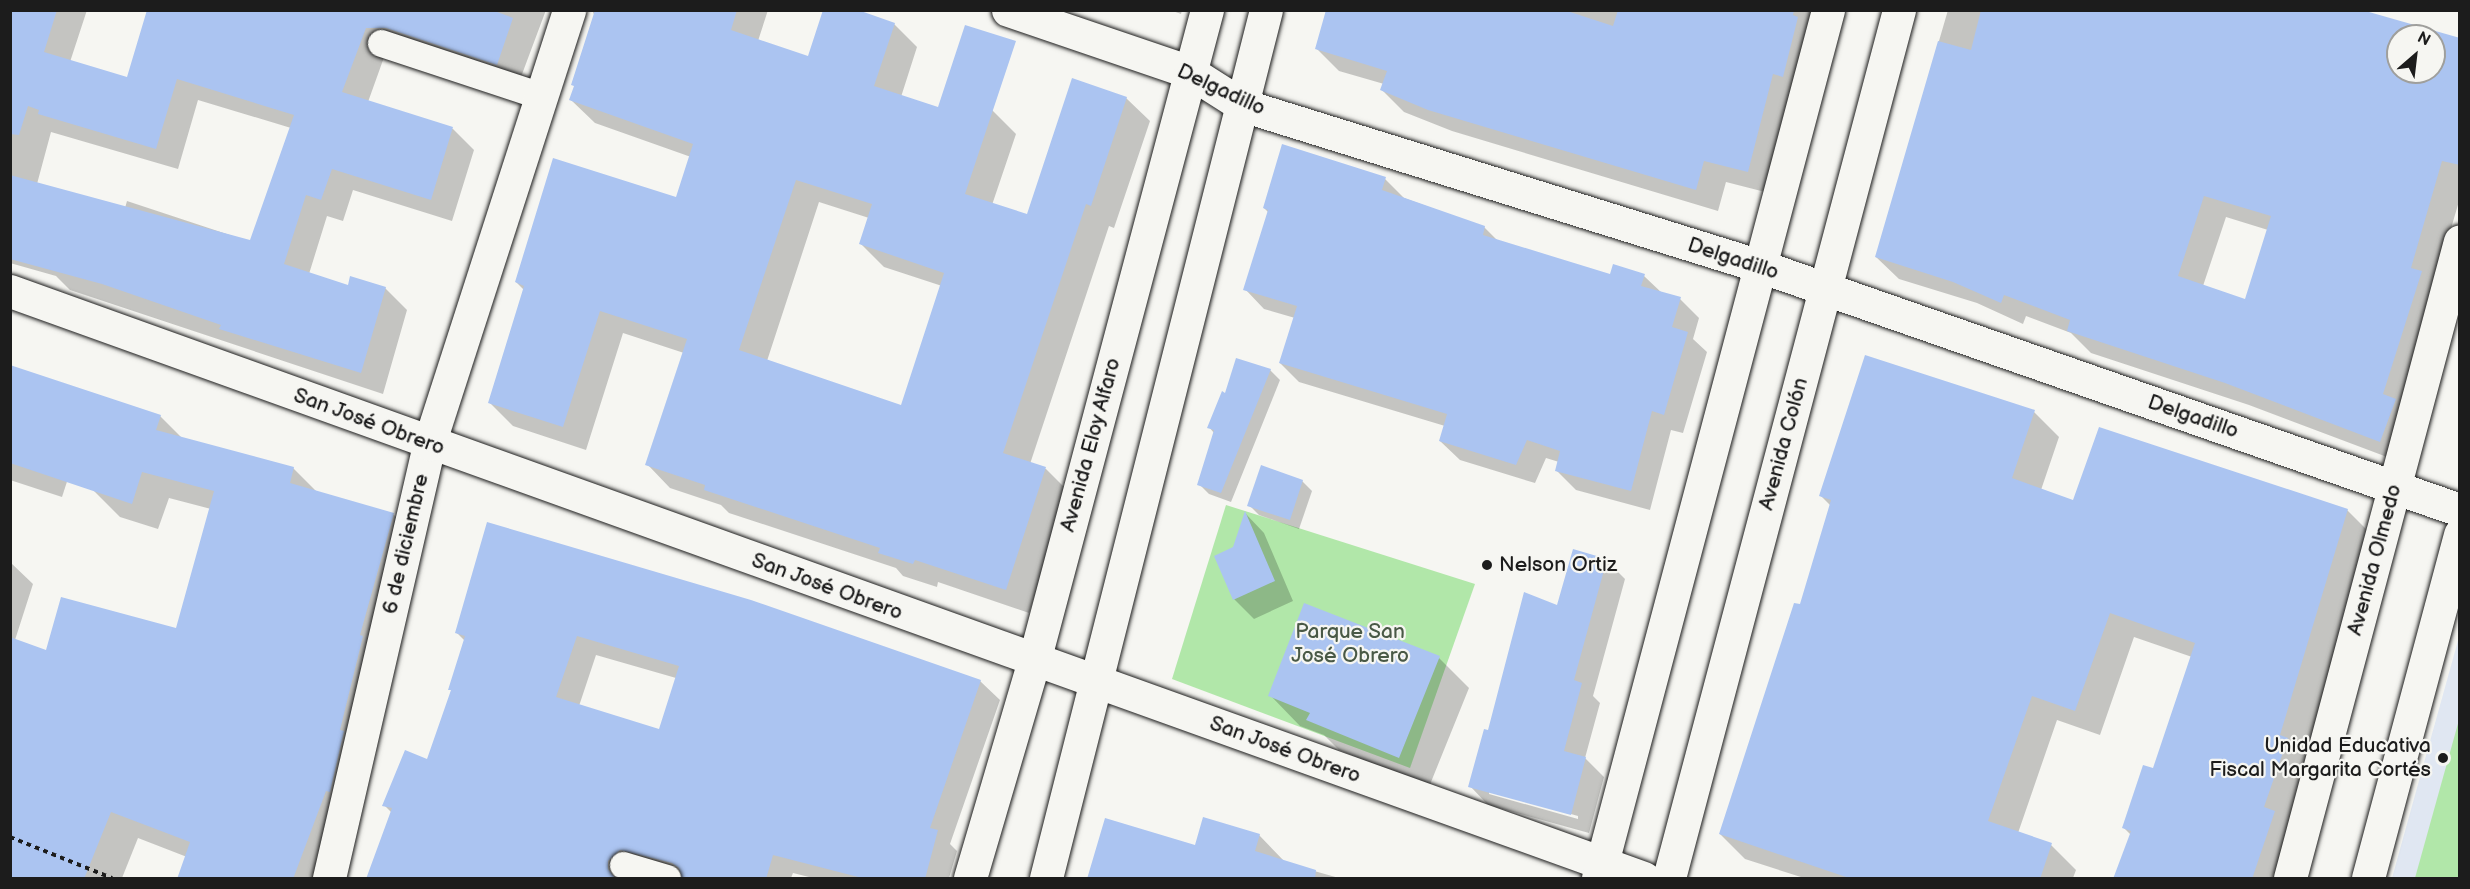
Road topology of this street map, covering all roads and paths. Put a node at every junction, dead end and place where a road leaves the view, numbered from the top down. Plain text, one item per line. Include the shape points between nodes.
1 (569, 10) edge
2 (1008, 10) edge
3 (1207, 10) edge
4 (1266, 10) edge
5 (1828, 10) edge
6 (1899, 10) edge
7 (381, 43) dead end
8 (1190, 72) junction
9 (541, 96) junction
10 (1242, 105) junction
11 (2460, 241) edge
12 (1760, 266) junction
13 (1825, 289) junction
14 (10, 291) edge
15 (429, 444) junction
16 (2395, 487) junction
17 (2460, 510) edge
18 (2460, 534) edge
19 (1034, 661) junction
20 (1098, 682) junction
21 (10, 837) edge
22 (623, 865) dead end
23 (1600, 871) edge
24 (112, 879) edge
25 (329, 879) edge
26 (667, 879) edge
27 (970, 879) edge
28 (1046, 879) edge
29 (1644, 879) edge
30 (1669, 879) edge
31 (2290, 879) edge
32 (2368, 879) edge

1 - 9 street, 6 de diciembre
2 - 8 street, Delgadillo
3 - 8 street, Avenida Eloy Alfaro
4 - 10 street
5 - 12 street
6 - 13 street, Avenida Colón
7 - 9 street
8 - 10 street, Delgadillo
8 - 19 street, Avenida Eloy Alfaro
9 - 15 street, 6 de diciembre
10 - 12 street, Delgadillo
10 - 20 street
11 - 16 street, Avenida Olmedo
12 - 13 street, Delgadillo
12 - 23 street
13 - 16 street, Delgadillo
13 - 30 street, Avenida Colón
14 - 15 street, San José Obrero
15 - 19 street, San José Obrero
15 - 25 street, 6 de diciembre
16 - 17 street, Delgadillo
16 - 31 street, Avenida Olmedo
18 - 32 street
19 - 20 street, San José Obrero
19 - 27 street, Avenida Eloy Alfaro
20 - 23 street, San José Obrero
20 - 28 street
21 - 24 path
22 - 26 street
23 - 29 street, San José Obrero

